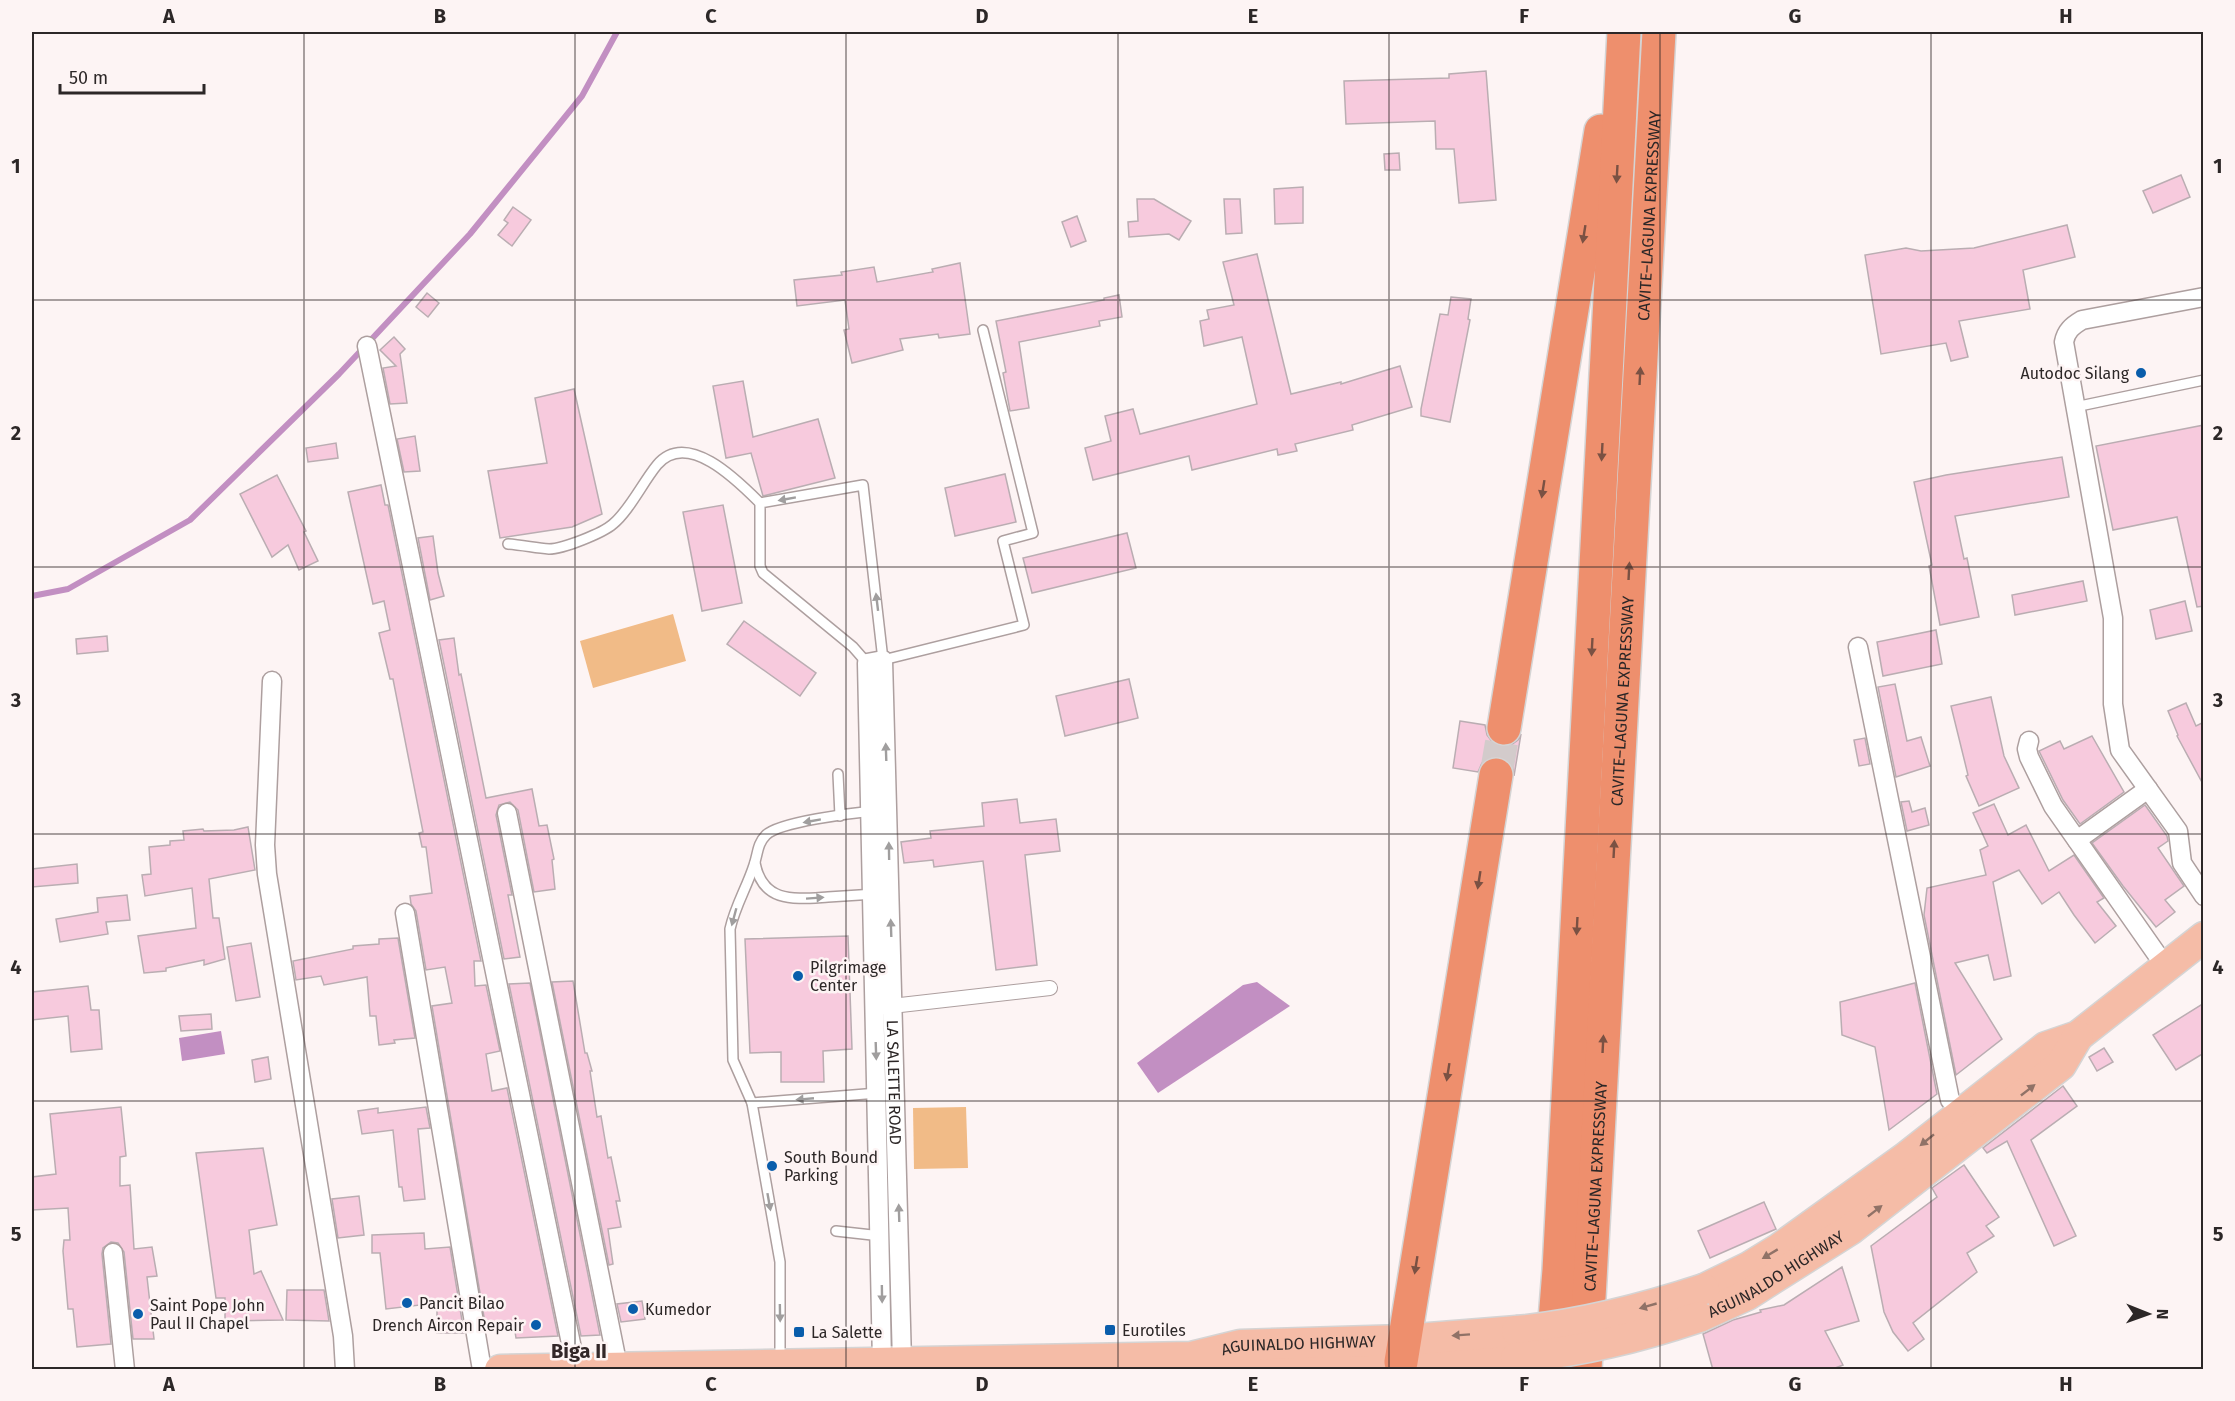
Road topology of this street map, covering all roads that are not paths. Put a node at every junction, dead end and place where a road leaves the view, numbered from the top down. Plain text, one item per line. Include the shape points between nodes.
1 (1617, 32) edge
2 (1624, 32) edge
3 (1659, 32) edge
4 (2204, 297) edge
5 (983, 330) dead end
6 (367, 346) dead end
7 (2204, 380) edge
8 (2075, 407) junction
9 (760, 503) junction
10 (508, 543) dead end
11 (1858, 647) dead end
12 (875, 662) junction
13 (272, 681) dead end
14 (1504, 728) tunnel mouth
15 (2029, 741) dead end
16 (838, 774) dead end
17 (1496, 775) tunnel mouth
18 (2148, 789) junction
19 (879, 811) junction
20 (507, 813) dead end
21 (840, 816) junction
22 (2078, 840) junction
23 (755, 863) junction
24 (881, 893) junction
25 (2204, 896) edge
26 (405, 913) dead end
27 (2204, 937) edge
28 (2165, 966) junction
29 (1050, 988) dead end
30 (884, 1007) junction
31 (2078, 1036) junction
32 (886, 1093) junction
33 (752, 1103) junction
34 (1962, 1112) junction
35 (836, 1231) dead end
36 (881, 1236) junction
37 (112, 1253) dead end
38 (1702, 1303) junction
39 (1402, 1351) junction
40 (892, 1362) junction
41 (780, 1364) junction
42 (1087, 1365) edge
43 (618, 1367) junction
44 (576, 1368) junction
45 (125, 1370) edge
46 (345, 1370) edge
47 (482, 1370) edge
48 (500, 1370) edge
49 (1551, 1370) edge
50 (1585, 1370) edge

1 -> 14 highway
2 -> 49 highway, CAVITE–LAGUNA EXPRESSWAY
50 -> 3 highway, CAVITE–LAGUNA EXPRESSWAY
4 - 8 street via 2082,320 2071,327 2064,342
5 - 12 lane via 1033,533 1003,541 1024,625
6 - 44 street
7 - 8 lane
8 - 18 street via 2113,618 2115,728 2120,750
9 - 10 lane via 724,470 688,452 675,452 659,463 614,524 595,536 551,549
9 - 12 lane via 763,573
12 -> 9 lane via 863,485
11 - 34 street via 1950,1100
12 - 19 street, LA SALETTE ROAD
13 - 46 street via 267,874 343,1335
15 - 22 street via 2029,757 2053,806
16 - 21 lane
17 -> 39 highway
18 - 22 street
18 - 25 street via 2178,831 2182,863
19 - 21 lane
19 - 24 street, LA SALETTE ROAD
20 - 43 street
21 -> 23 lane via 774,829 760,843
22 - 28 street
23 -> 24 lane via 762,883 788,898
23 -> 33 lane via 730,929 733,1060
24 - 30 street, LA SALETTE ROAD
26 - 47 street
27 - 28 main road, AGUINALDO HIGHWAY
28 - 31 main road, AGUINALDO HIGHWAY
29 - 30 street
30 - 32 street, LA SALETTE ROAD
31 - 34 main road, AGUINALDO HIGHWAY via 2046,1047
38 -> 31 main road, AGUINALDO HIGHWAY via 1755,1290 1851,1229 2061,1065
32 -> 33 lane
32 - 36 street, LA SALETTE ROAD
40 -> 32 street, LA SALETTE ROAD
33 -> 41 lane via 780,1262
34 -> 38 main road, AGUINALDO HIGHWAY via 1905,1158
35 - 36 lane
36 -> 40 street, LA SALETTE ROAD
37 - 45 street
38 - 39 main road, AGUINALDO HIGHWAY, bridge via 1651,1333 1600,1346 1517,1345
39 - 42 main road, AGUINALDO HIGHWAY via 1240,1345 1191,1357
40 - 41 main road, AGUINALDO HIGHWAY
40 - 42 main road, AGUINALDO HIGHWAY
41 - 43 main road, AGUINALDO HIGHWAY
43 - 44 main road, AGUINALDO HIGHWAY
44 - 48 main road, AGUINALDO HIGHWAY

